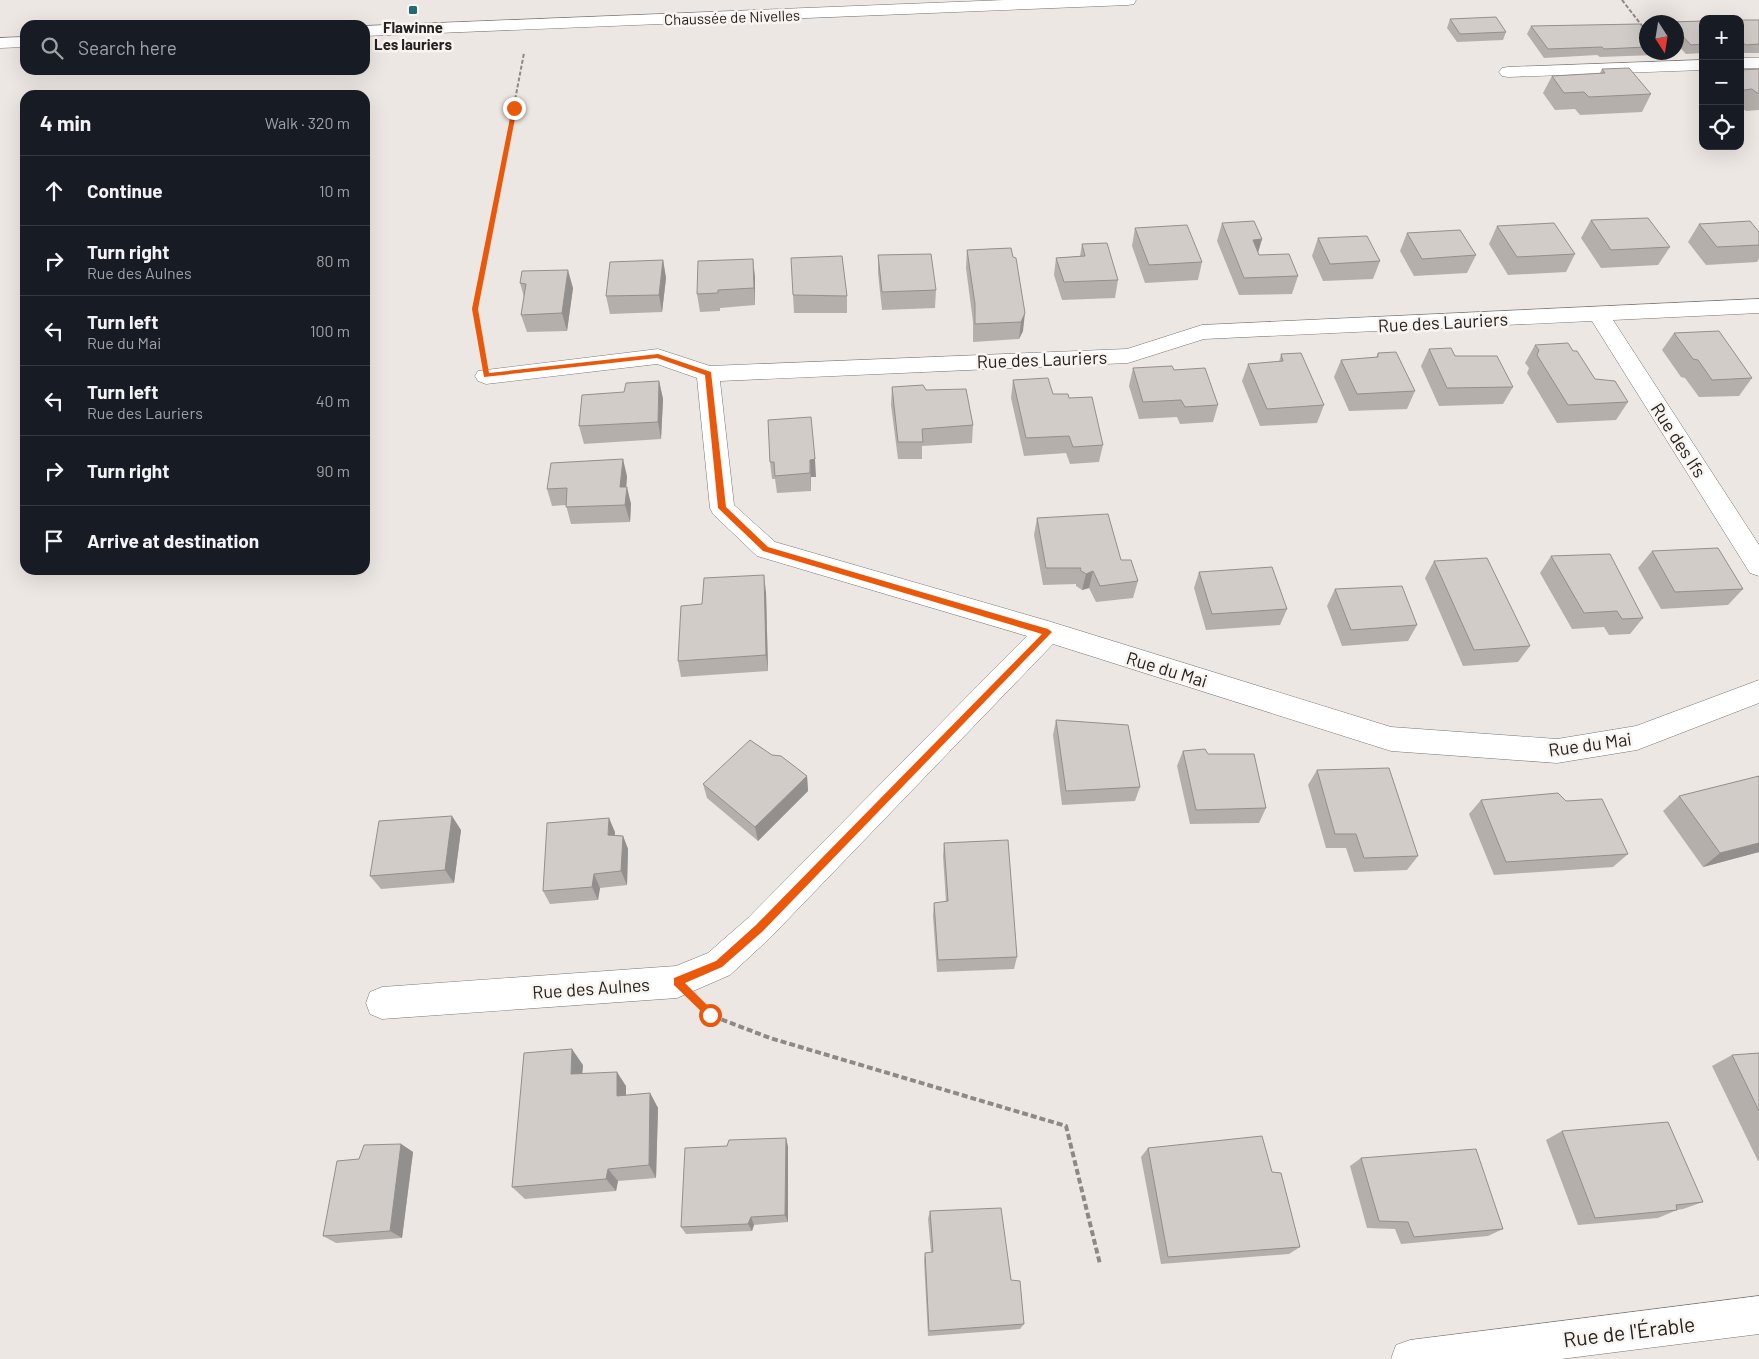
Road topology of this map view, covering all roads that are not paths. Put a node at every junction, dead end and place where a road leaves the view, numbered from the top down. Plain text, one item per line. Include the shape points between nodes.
1 (1128, 0) edge
2 (370, 31) edge
3 (20, 42) edge
4 (0, 43) edge
5 (1744, 63) edge
6 (1759, 63) edge
7 (1699, 65) edge
8 (1508, 72) dead end
9 (1759, 306) edge
10 (1598, 315) junction
11 (708, 374) junction
12 (486, 376) road end
13 (1759, 566) edge
14 (1048, 632) junction
15 (1759, 691) edge
16 (382, 1003) dead end
17 (1759, 1315) edge
18 (1410, 1359) edge

1 - 2 street, Chaussée de Nivelles
3 - 4 street
5 - 6 street
7 - 8 street
9 - 10 street, Rue des Lauriers
10 - 11 street, Rue des Lauriers via 1202,332 1128,356
10 - 13 street, Rue des Ifs
11 - 12 street, Rue des Lauriers via 658,356
11 - 14 street, Rue du Mai via 722,508 766,549
14 - 15 street, Rue du Mai via 1391,739 1557,752 1637,738
14 - 16 street, Rue des Aulnes via 759,928 719,964 677,982
17 - 18 street, Rue de l'Érable

